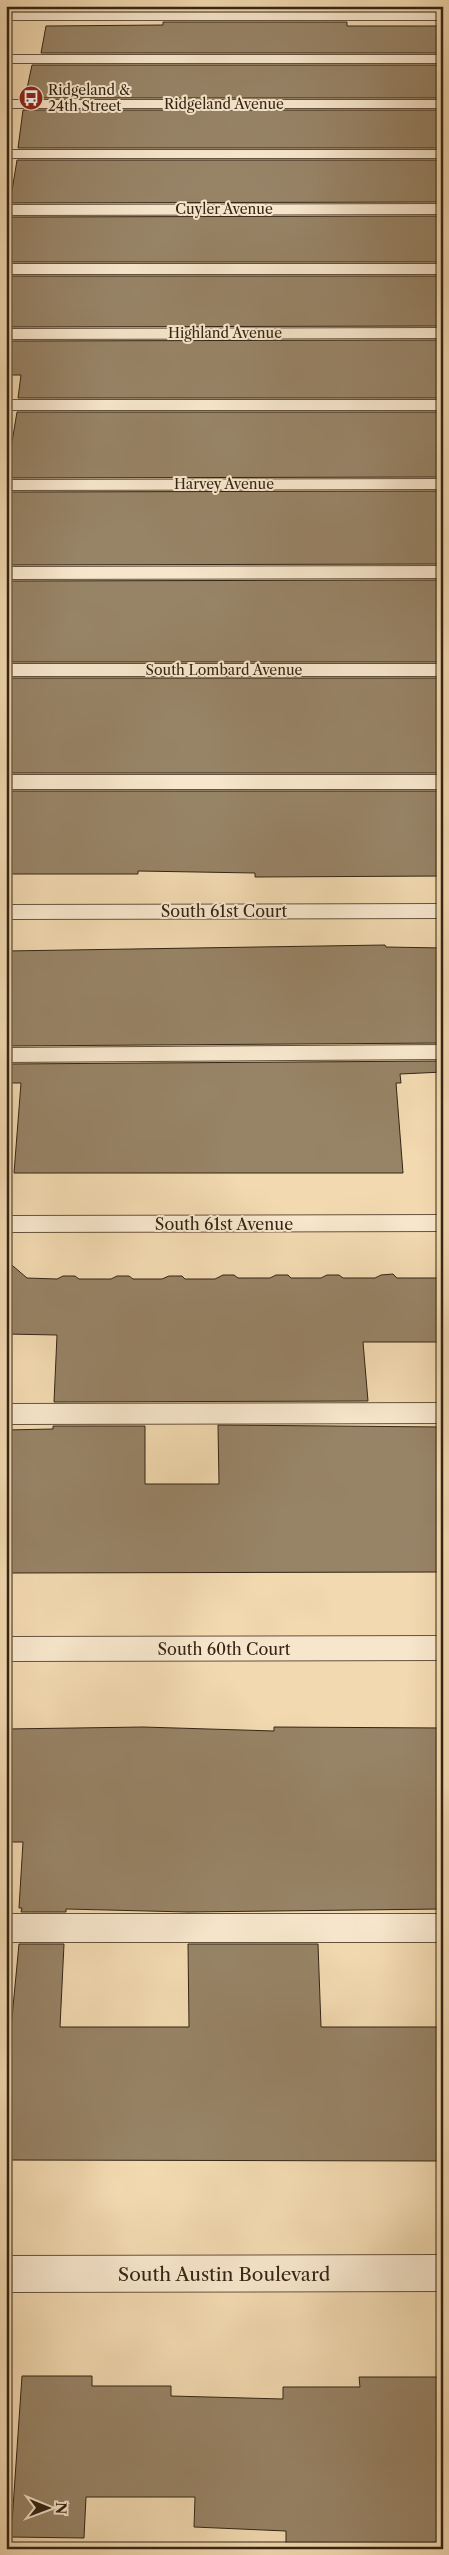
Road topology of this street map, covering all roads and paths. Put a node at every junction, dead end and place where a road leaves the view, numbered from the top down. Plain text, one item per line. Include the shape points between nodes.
1 (10, 16) edge
2 (443, 16) edge
3 (443, 58) edge
4 (6, 59) edge
5 (6, 104) edge
6 (443, 104) edge
7 (6, 154) edge
8 (443, 154) edge
9 (443, 209) edge
10 (6, 210) edge
11 (443, 268) edge
12 (6, 269) edge
13 (443, 333) edge
14 (6, 334) edge
15 (6, 405) edge
16 (443, 405) edge
17 (6, 484) edge
18 (443, 484) edge
19 (443, 572) edge
20 (6, 573) edge
21 (6, 670) edge
22 (443, 670) edge
23 (6, 782) edge
24 (443, 782) edge
25 (443, 911) edge
26 (6, 912) edge
27 (443, 1052) edge
28 (6, 1055) edge
29 (443, 1223) edge
30 (6, 1224) edge
31 (443, 1413) edge
32 (6, 1414) edge
33 (443, 1648) edge
34 (6, 1649) edge
35 (6, 1928) edge
36 (443, 1928) edge
37 (443, 2273) edge
38 (6, 2274) edge

1 - 2 street
3 - 4 street
5 - 6 street, Ridgeland Avenue
7 - 8 street
9 - 10 street, Cuyler Avenue
11 - 12 street
13 - 14 street, Highland Avenue
15 - 16 street
17 - 18 street, Harvey Avenue
19 - 20 street
21 - 22 street, South Lombard Avenue
23 - 24 street
25 - 26 street, South 61st Court
27 - 28 street
29 - 30 street, South 61st Avenue
31 - 32 street
33 - 34 street, South 60th Court
35 - 36 street
37 - 38 street, South Austin Boulevard

